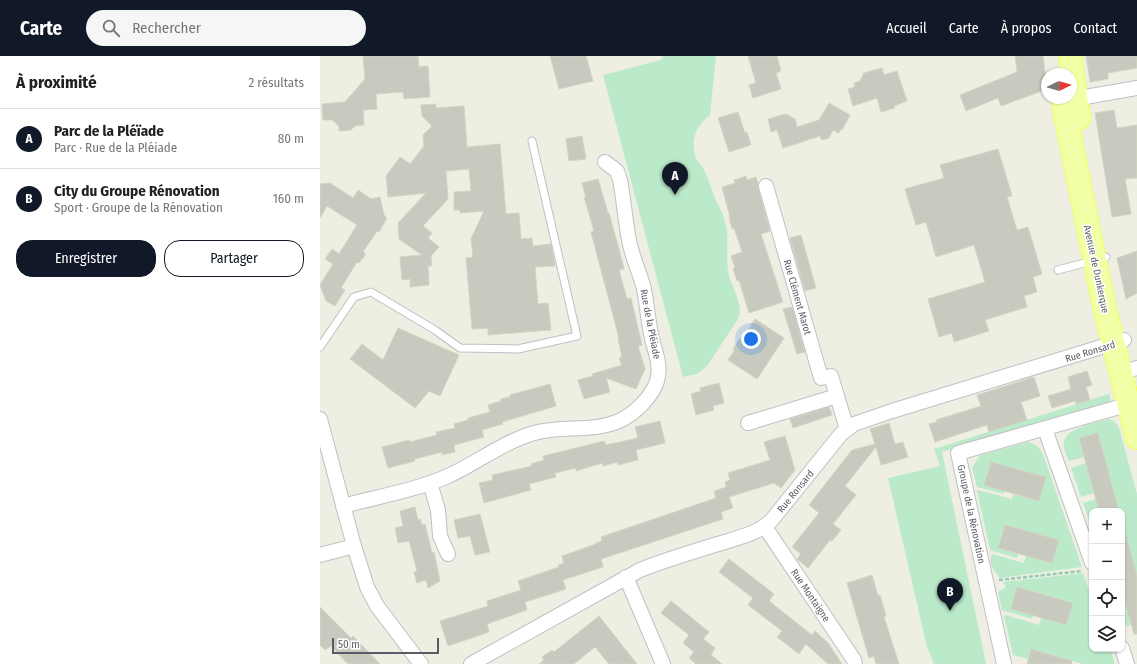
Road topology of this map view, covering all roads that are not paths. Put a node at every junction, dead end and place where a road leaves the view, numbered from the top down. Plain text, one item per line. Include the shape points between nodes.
1 (1057, 56) edge
2 (1070, 56) edge
3 (1058, 68) edge
4 (1069, 68) edge
5 (1137, 88) edge
6 (1077, 97) edge
7 (1069, 104) edge
8 (532, 141) dead end
9 (605, 162) dead end
10 (766, 186) dead end
11 (1100, 259) junction
12 (1058, 270) dead end
13 (1119, 342) junction
14 (320, 347) edge
15 (1132, 384) edge
16 (836, 396) junction
17 (320, 419) edge
18 (748, 423) dead end
19 (847, 429) junction
20 (1045, 429) junction
21 (1137, 438) edge
22 (430, 483) junction
23 (343, 506) junction
24 (765, 527) junction
25 (354, 546) junction
26 (448, 554) dead end
27 (320, 555) edge
28 (1088, 567) edge
29 (626, 577) junction
30 (1124, 652) edge
31 (421, 664) edge
32 (471, 664) edge
33 (662, 664) edge
34 (855, 664) edge
35 (1004, 664) edge
36 (1128, 664) edge

1 - 3 main road
2 - 4 main road, Avenue de Dunkerque
5 - 6 street
7 - 11 main road, Avenue de Dunkerque via 1085,149
8 - 14 lane via 577,336 518,349 460,348 371,292 354,297
9 - 22 street, Rue de la Pléiade via 617,171 620,180 629,240 644,288 650,332 659,370 653,391 634,412 611,425 550,429 528,435
10 - 16 street, Rue Clément Marot via 821,378 831,376
11 - 12 lane
11 - 13 main road, Avenue de Dunkerque
13 - 15 main road, Avenue de Dunkerque
13 - 19 street, Rue Ronsard via 870,418
15 - 20 street, Groupe de la Rénovation
15 - 21 main road, Avenue de Dunkerque
16 - 18 street
16 - 19 street, Rue Clément Marot
17 - 23 street
19 - 24 street, Rue Ronsard
20 - 28 street
20 - 35 street, Groupe de la Rénovation via 958,452
22 - 23 street, Rue de la Pléiade
22 - 26 street via 438,510 440,536
23 - 25 street
24 - 29 street, Rue Ronsard via 751,534 664,561
24 - 34 street, Rue Montaigne
25 - 27 street
25 - 31 street via 371,596
29 - 32 street, Rue Ronsard
29 - 33 street
30 - 36 street

